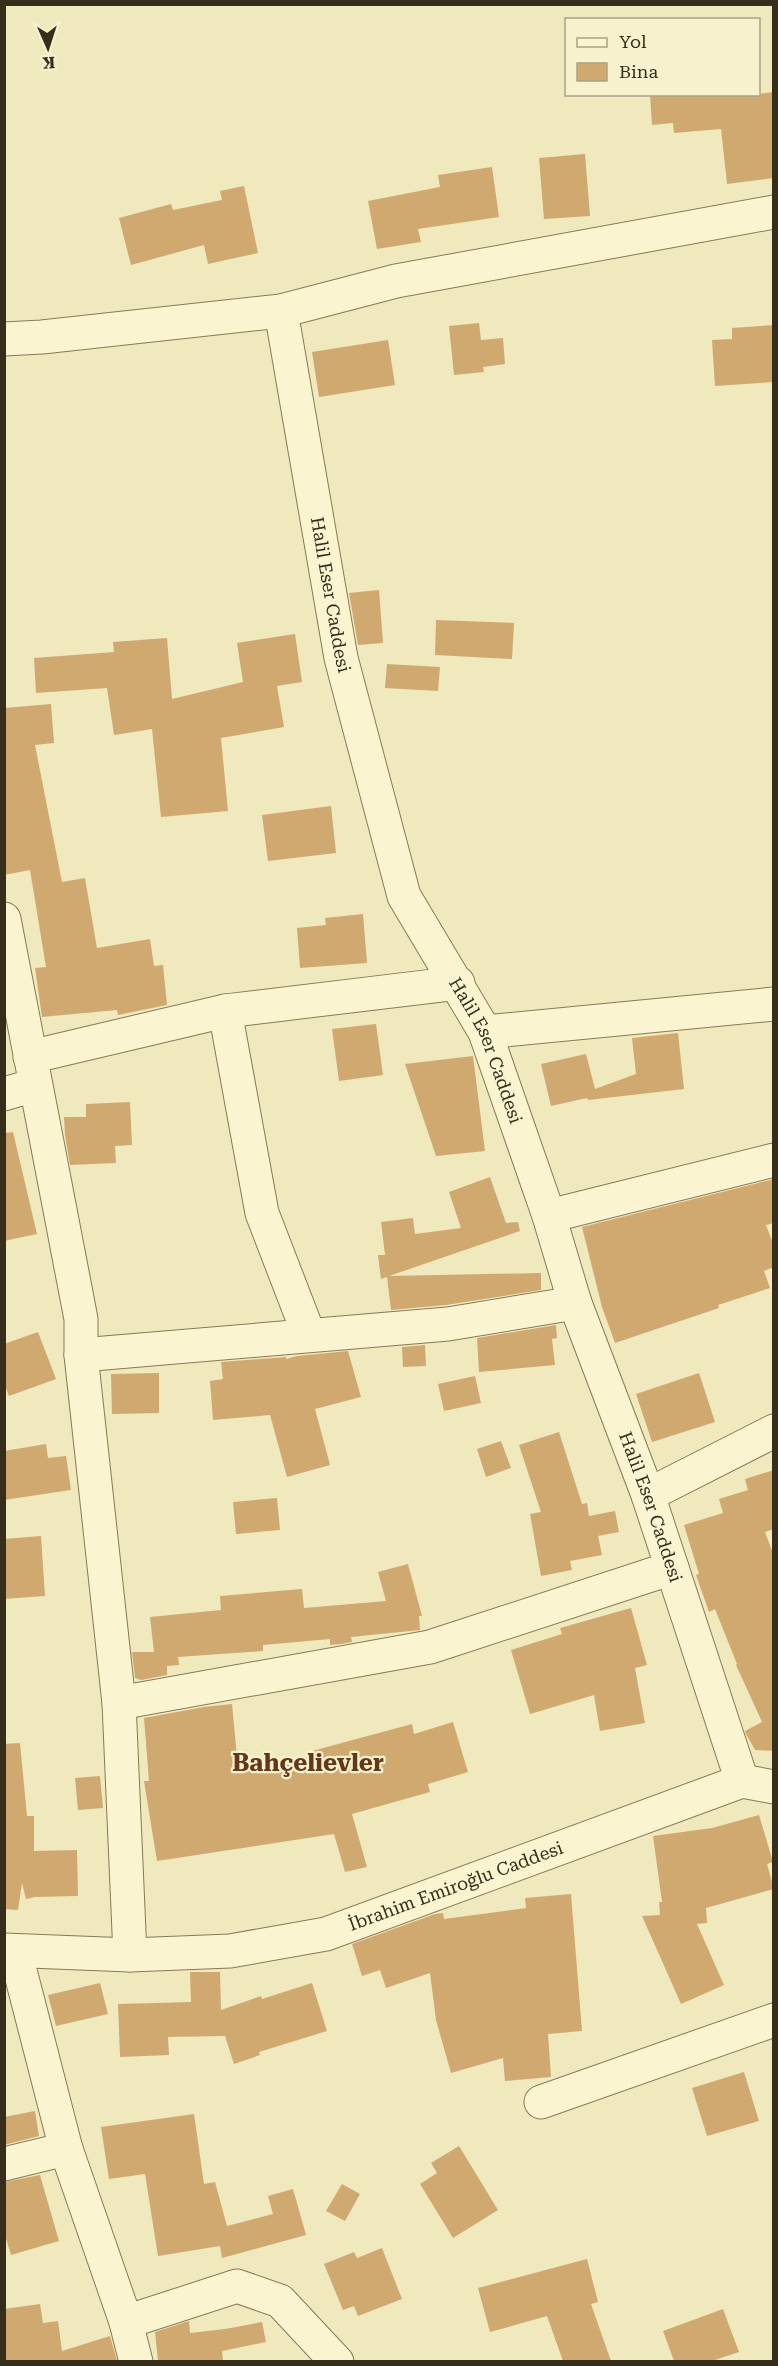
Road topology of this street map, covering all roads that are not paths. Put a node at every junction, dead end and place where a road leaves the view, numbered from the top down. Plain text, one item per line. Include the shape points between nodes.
1 (774, 212) edge
2 (281, 311) junction
3 (4, 339) edge
4 (4, 919) edge
5 (458, 983) junction
6 (774, 1004) edge
7 (225, 1011) junction
8 (485, 1032) junction
9 (33, 1071) junction
10 (4, 1094) edge
11 (774, 1160) edge
12 (549, 1216) junction
13 (575, 1304) junction
14 (309, 1335) junction
15 (81, 1355) junction
16 (774, 1431) edge
17 (648, 1495) junction
18 (672, 1568) junction
19 (119, 1703) junction
20 (764, 1789) edge
21 (10, 1951) edge
22 (130, 1955) junction
23 (772, 2025) edge
24 (541, 2102) dead end
25 (66, 2149) junction
26 (4, 2164) edge
27 (126, 2322) junction
28 (136, 2361) edge
29 (337, 2361) edge

1 - 2 street via 396,281
2 - 3 street
2 - 5 street, Halil Eser Caddesi via 341,658 404,896
4 - 9 street
5 - 7 street
5 - 8 street, Halil Eser Caddesi
6 - 8 street
7 - 9 street
7 - 14 street via 262,1214
8 - 12 street, Halil Eser Caddesi
9 - 10 street
9 - 15 street via 81,1319
11 - 12 street
12 - 13 street, Halil Eser Caddesi
13 - 14 street via 448,1324
13 - 17 street, Halil Eser Caddesi
14 - 15 street
15 - 19 street
16 - 17 street
17 - 18 street, Halil Eser Caddesi
18 - 19 street via 430,1647
18 - 20 street, Halil Eser Caddesi
19 - 22 street
20 - 22 street, İbrahim Emiroğlu Caddesi via 326,1935 230,1951
21 - 22 street, İbrahim Emiroğlu Caddesi
21 - 25 street
23 - 24 street
25 - 26 street
25 - 27 street
27 - 28 street
27 - 29 street via 237,2286 280,2301

